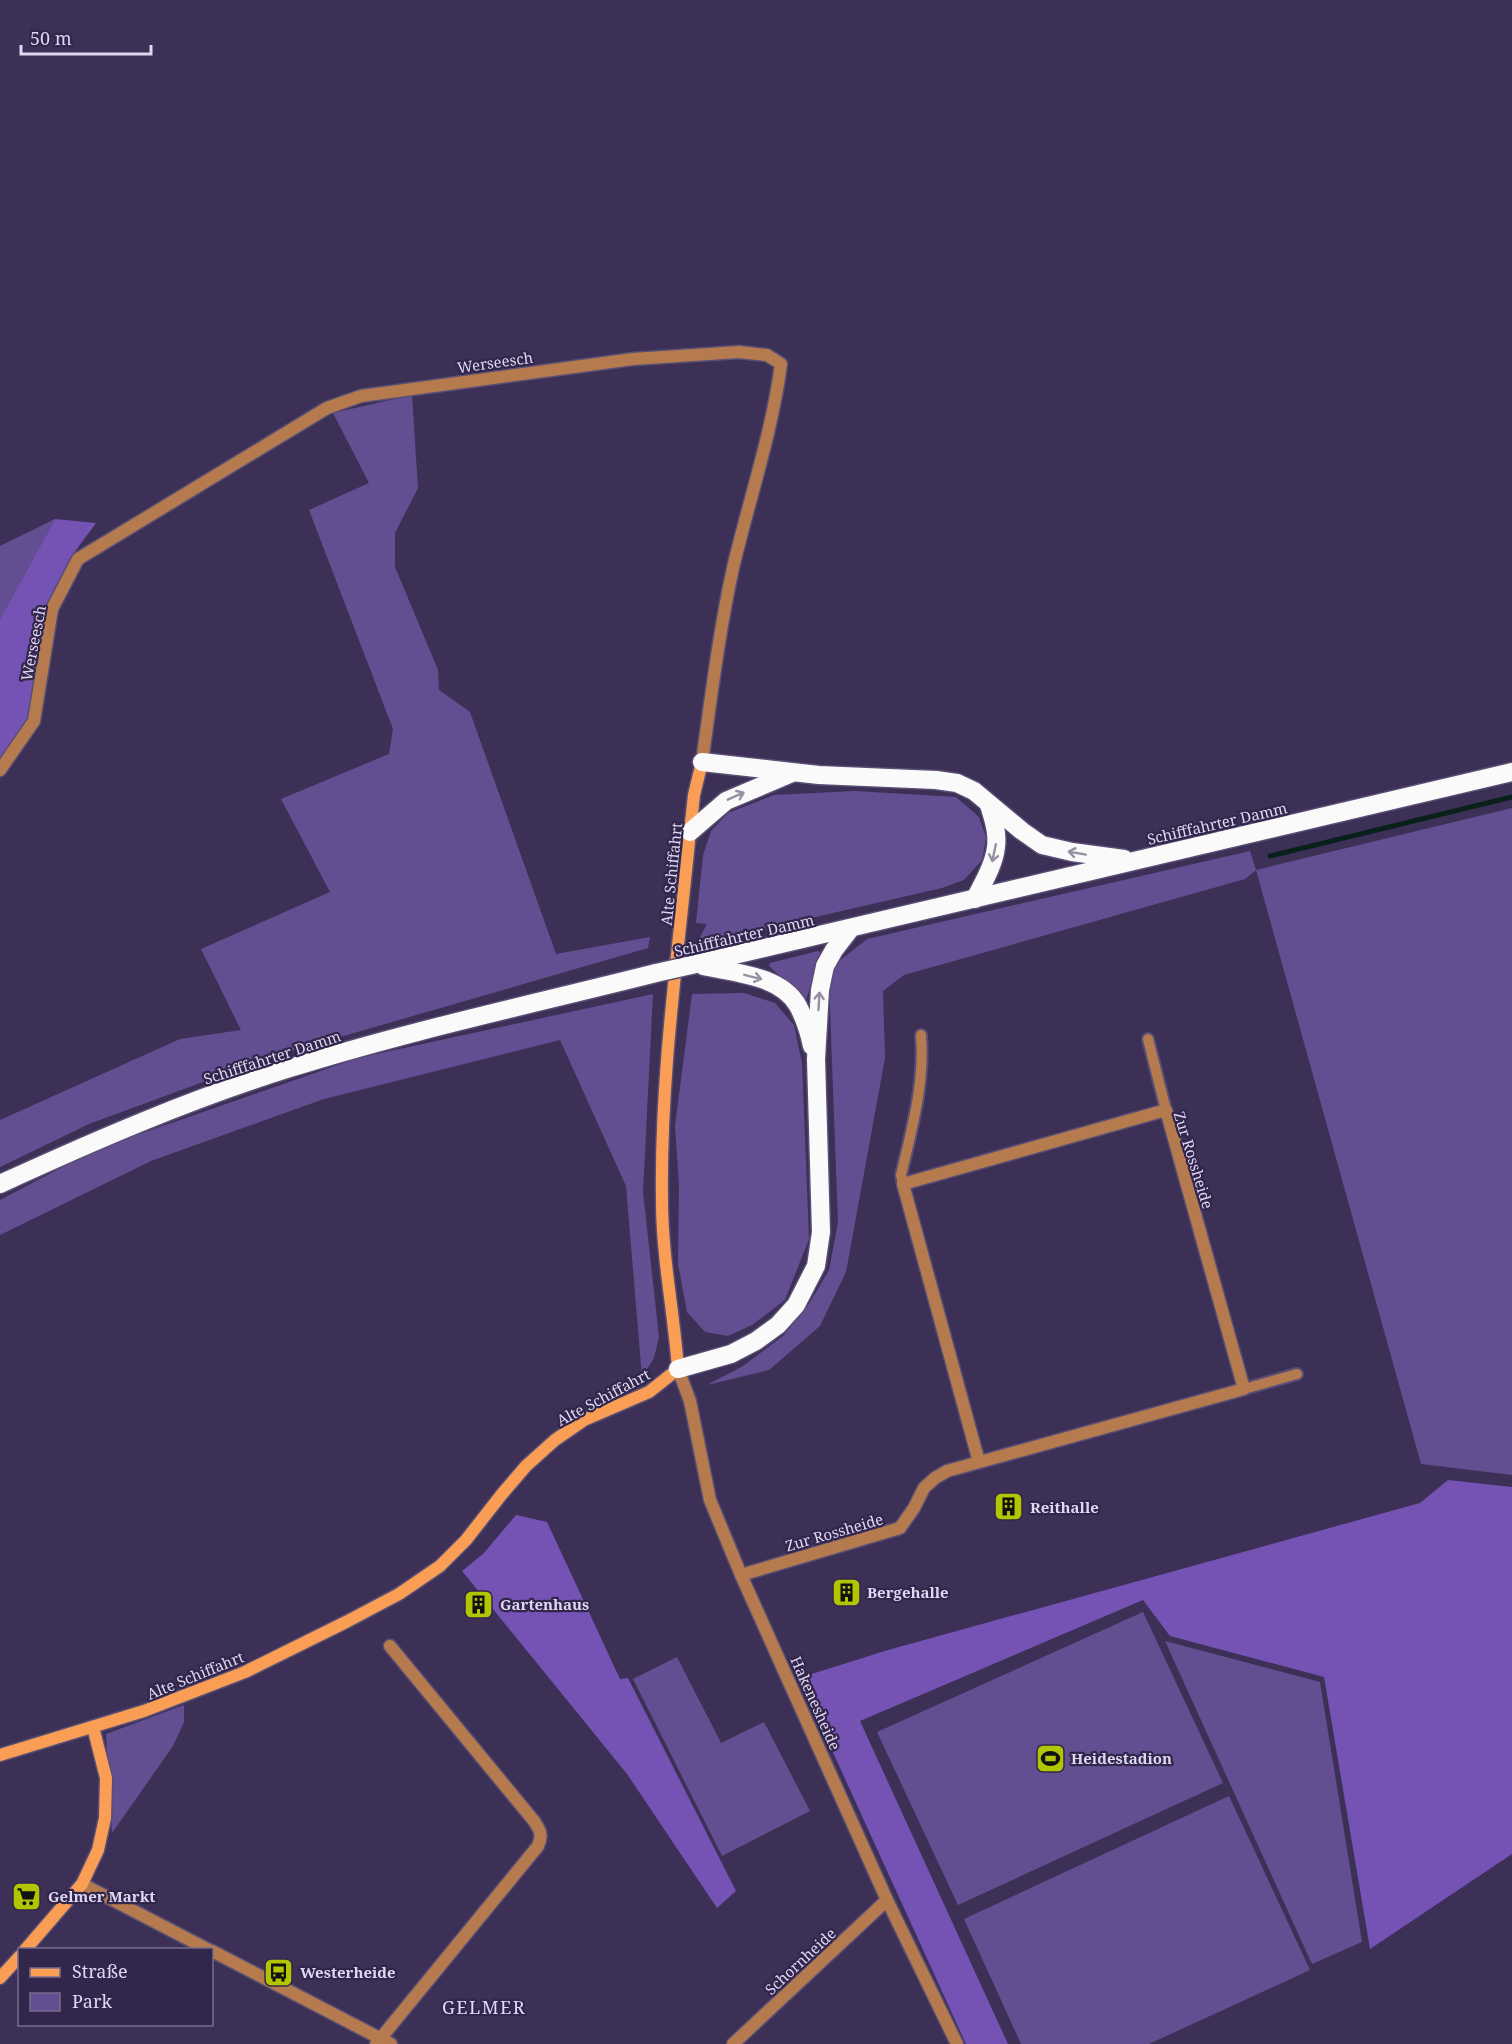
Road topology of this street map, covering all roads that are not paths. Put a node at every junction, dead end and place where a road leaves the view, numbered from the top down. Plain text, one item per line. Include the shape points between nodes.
1 (702, 762) junction
2 (0, 770) edge
3 (793, 772) junction
4 (1512, 772) edge
5 (989, 805) junction
6 (690, 832) junction
7 (1135, 861) junction
8 (975, 899) junction
9 (851, 928) junction
10 (696, 964) junction
11 (921, 1035) dead end
12 (1148, 1039) dead end
13 (816, 1059) junction
14 (1166, 1110) junction
15 (0, 1184) edge
16 (903, 1184) junction
17 (678, 1369) junction
18 (1297, 1374) dead end
19 (1244, 1389) junction
20 (980, 1462) junction
21 (741, 1575) junction
22 (390, 1646) dead end
23 (93, 1727) junction
24 (0, 1755) edge
25 (82, 1884) junction
26 (887, 1900) junction
27 (27, 1948) edge
28 (206, 1948) edge
29 (213, 1952) edge
30 (18, 1958) edge
31 (0, 1978) edge
32 (383, 2042) edge
33 (954, 2043) edge
34 (733, 2044) edge

1 - 2 street, Werseesch via 733,570 777,398 781,364 767,355 739,352 633,359 361,396 327,408 78,559 52,609 34,721
1 - 3 highway
1 - 6 street, Alte Schiffahrt
3 - 5 highway via 957,783 974,791
6 -> 3 highway via 726,801
4 - 7 highway, Schifffahrter Damm
7 -> 5 highway via 1042,845
5 -> 8 highway via 996,846
6 - 17 street, Alte Schiffahrt via 662,1127 662,1204
7 - 8 highway, Schifffahrter Damm
8 - 9 highway, Schifffahrter Damm
9 - 10 highway, Schifffahrter Damm
13 -> 9 highway via 825,966
10 -> 13 highway via 779,986 797,1004
10 - 15 highway, Schifffahrter Damm, bridge via 424,1030 286,1069 139,1122
11 - 16 lane via 923,1058 917,1110 901,1175
12 - 14 lane
13 - 17 highway via 821,1232 816,1266 796,1305 756,1341 731,1354
14 - 16 street, Zur Rossheide
14 - 19 street, Zur Rossheide
16 - 20 street
17 - 21 street, Hakenesheide via 690,1401 710,1500
17 - 23 street, Alte Schiffahrt via 649,1392 584,1420 555,1440 526,1466 440,1566 399,1594 245,1672
18 - 19 lane
19 - 20 street, Zur Rossheide
20 - 21 street, Zur Rossheide via 934,1478 900,1528
21 - 26 street, Hakenesheide
22 - 32 street via 534,1821 542,1838
23 - 24 street, Alte Schiffahrt
23 - 25 street via 106,1778 105,1818 98,1850
25 - 27 street
25 - 28 street
26 - 33 street, Hakenesheide
26 - 34 street, Schornheide
29 - 32 street
30 - 31 street

